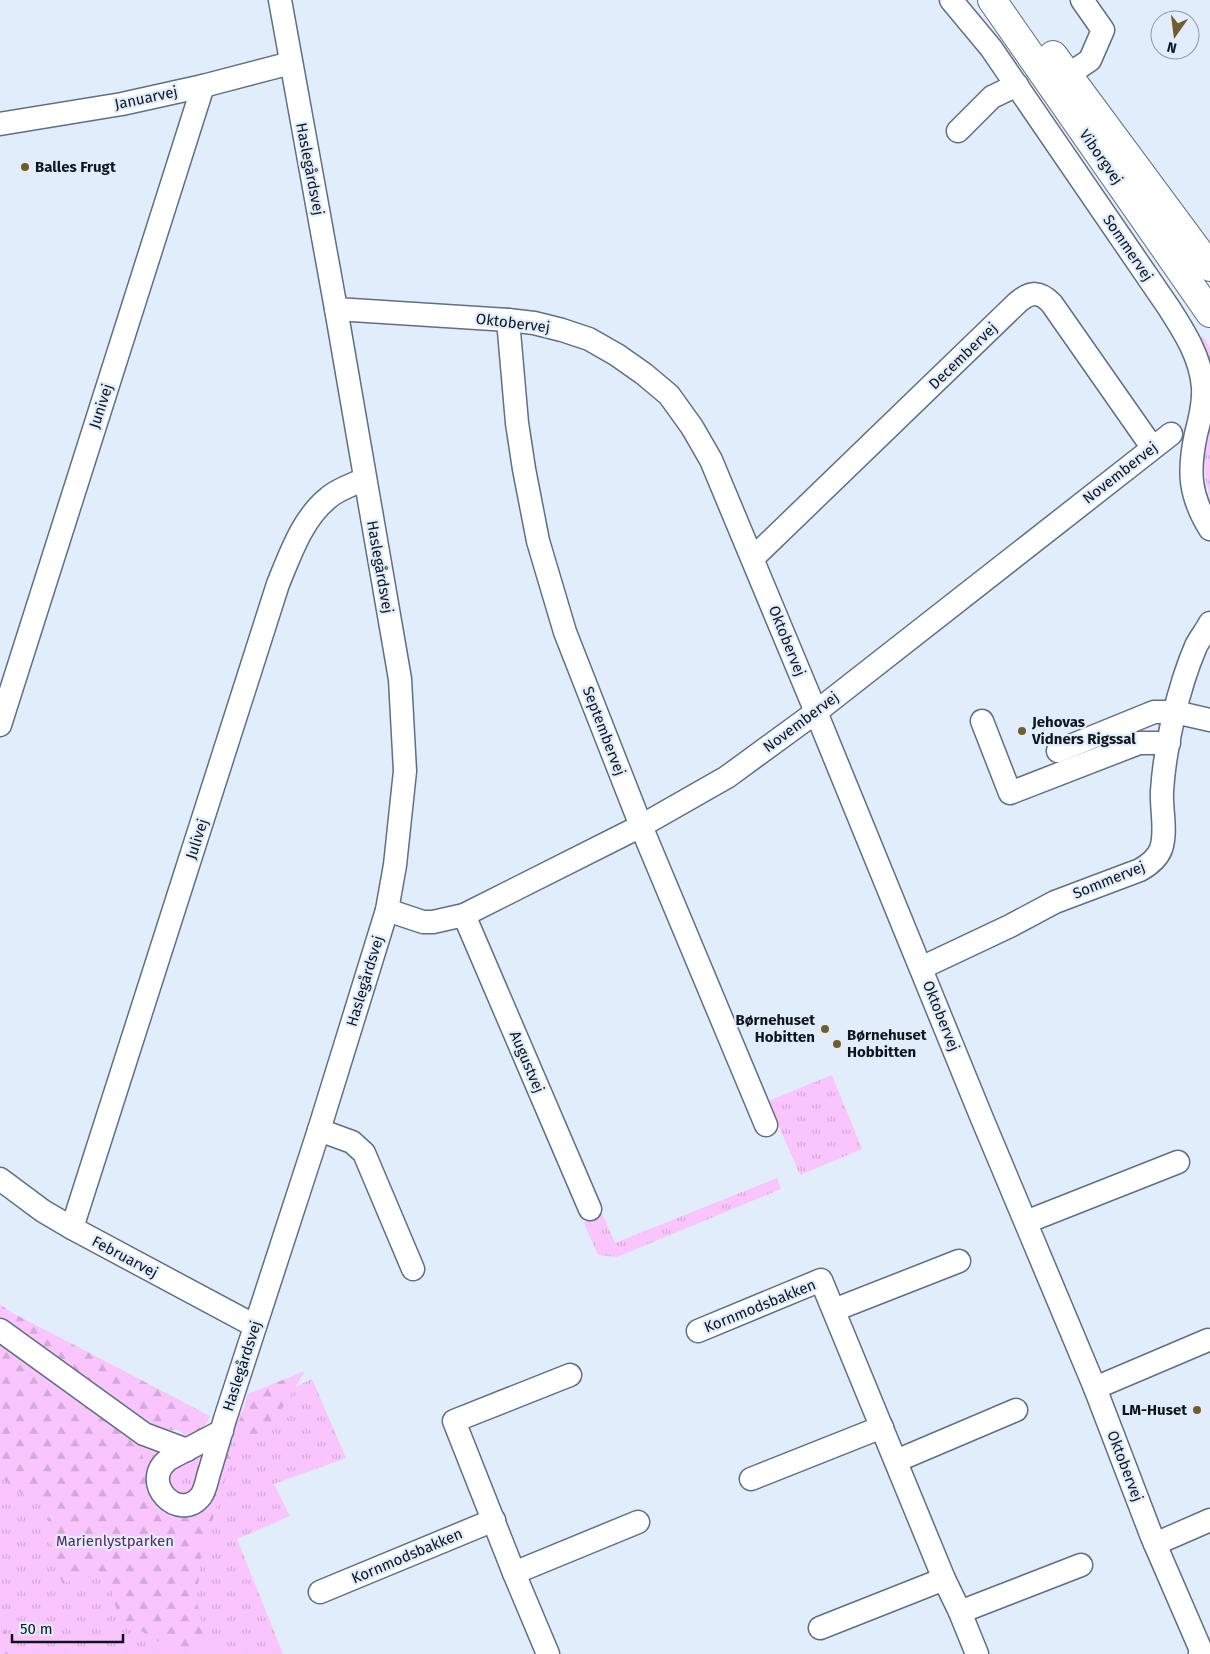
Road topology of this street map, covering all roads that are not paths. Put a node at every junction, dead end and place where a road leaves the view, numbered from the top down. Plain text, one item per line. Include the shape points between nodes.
1 (280, 0) edge
2 (951, 0) edge
3 (992, 0) edge
4 (1014, 0) edge
5 (1082, 0) edge
6 (291, 63) junction
7 (1068, 75) junction
8 (1017, 85) junction
9 (203, 86) junction
10 (0, 124) edge
11 (958, 131) dead end
12 (1210, 267) edge
13 (336, 309) junction
14 (1210, 313) edge
15 (508, 320) junction
16 (1172, 434) dead end
17 (1152, 448) junction
18 (365, 479) junction
19 (1210, 529) edge
20 (753, 558) junction
21 (1210, 623) edge
22 (816, 712) junction
23 (1175, 712) junction
24 (982, 720) dead end
25 (1210, 720) edge
26 (0, 725) edge
27 (1169, 743) junction
28 (1058, 751) dead end
29 (641, 826) junction
30 (387, 910) junction
31 (464, 916) junction
32 (921, 968) junction
33 (766, 1125) dead end
34 (319, 1130) junction
35 (1178, 1162) dead end
36 (0, 1178) edge
37 (590, 1209) dead end
38 (1026, 1222) junction
39 (72, 1228) junction
40 (959, 1261) dead end
41 (413, 1269) dead end
42 (834, 1310) junction
43 (255, 1326) junction
44 (0, 1330) edge
45 (698, 1331) dead end
46 (1208, 1340) dead end
47 (570, 1375) dead end
48 (1095, 1388) junction
49 (1016, 1410) dead end
50 (882, 1427) junction
51 (222, 1431) junction
52 (144, 1434) junction
53 (187, 1450) junction
54 (896, 1461) junction
55 (159, 1472) junction
56 (751, 1479) dead end
57 (494, 1520) junction
58 (1210, 1520) edge
59 (638, 1522) dead end
60 (1155, 1544) junction
61 (1082, 1566) dead end
62 (514, 1573) junction
63 (944, 1579) junction
64 (320, 1592) dead end
65 (960, 1612) junction
66 (820, 1628) dead end
67 (1200, 1651) edge
68 (548, 1654) edge
69 (977, 1654) edge

1 - 6 street, Haslegårdsvej
2 - 8 street, Sommervej via 981,34
3 - 14 main road, Viborgvej
4 - 7 main road, Viborgvej
5 - 7 street via 1102,30 1090,60
6 - 9 street, Januarvej
6 - 13 street, Haslegårdsvej
7 - 12 main road, Viborgvej
8 - 11 street via 992,97
8 - 19 street, Sommervej via 1169,308 1197,359 1203,389 1191,461 1191,485
9 - 10 street, Januarvej via 122,104
9 - 26 street, Junivej
13 - 15 street, Oktobervej
13 - 18 street, Haslegårdsvej
15 - 20 street, Oktobervej via 534,323 589,339 617,355 669,395 711,460
15 - 29 street, Septembervej via 516,423 538,541 565,632
16 - 17 street, Novembervej
17 - 20 street, Decembervej via 1052,304 1043,296 1030,294
17 - 22 street, Novembervej
18 - 30 street, Haslegårdsvej via 400,679 405,771
18 - 39 street, Julivej via 328,498 317,509 291,551 278,584
20 - 22 street, Oktobervej
21 - 23 street, Sommervej via 1197,646
22 - 29 street, Novembervej via 727,777
22 - 32 street, Oktobervej
23 - 25 street
23 - 27 street, Sommervej
23 - 28 street via 1154,712
24 - 27 street via 1010,793 1139,743
27 - 32 street, Sommervej via 1162,793 1163,837 1157,857 1150,865 1055,902
29 - 31 street, Novembervej
29 - 33 street, Septembervej
30 - 31 street, Novembervej via 423,922
30 - 34 street, Haslegårdsvej
31 - 37 street, Augustvej
32 - 38 street, Oktobervej
34 - 41 street via 352,1142 364,1153
34 - 43 street, Haslegårdsvej
35 - 38 street
36 - 39 street, Februarvej
38 - 48 street, Oktobervej
39 - 43 street, Februarvej
40 - 42 street
42 - 45 street, Kornmodsbakken via 821,1280
42 - 50 street, Kornmodsbakken
43 - 51 street, Haslegårdsvej
44 - 52 street
46 - 48 street
47 - 57 street via 454,1420
48 - 60 street, Oktobervej
49 - 54 street
50 - 54 street, Kornmodsbakken
50 - 56 street
51 - 53 street, Haslegårdsvej
51 - 55 street, Haslegårdsvej via 198,1499 182,1505 168,1500 159,1486
52 - 53 street
52 - 55 street
53 - 55 street, Haslegårdsvej via 166,1462
54 - 63 street, Kornmodsbakken
57 - 62 street
57 - 64 street, Kornmodsbakken
58 - 60 street
59 - 62 street
60 - 67 street, Oktobervej
61 - 65 street
62 - 68 street
63 - 65 street, Kornmodsbakken
63 - 66 street
65 - 69 street, Kornmodsbakken

